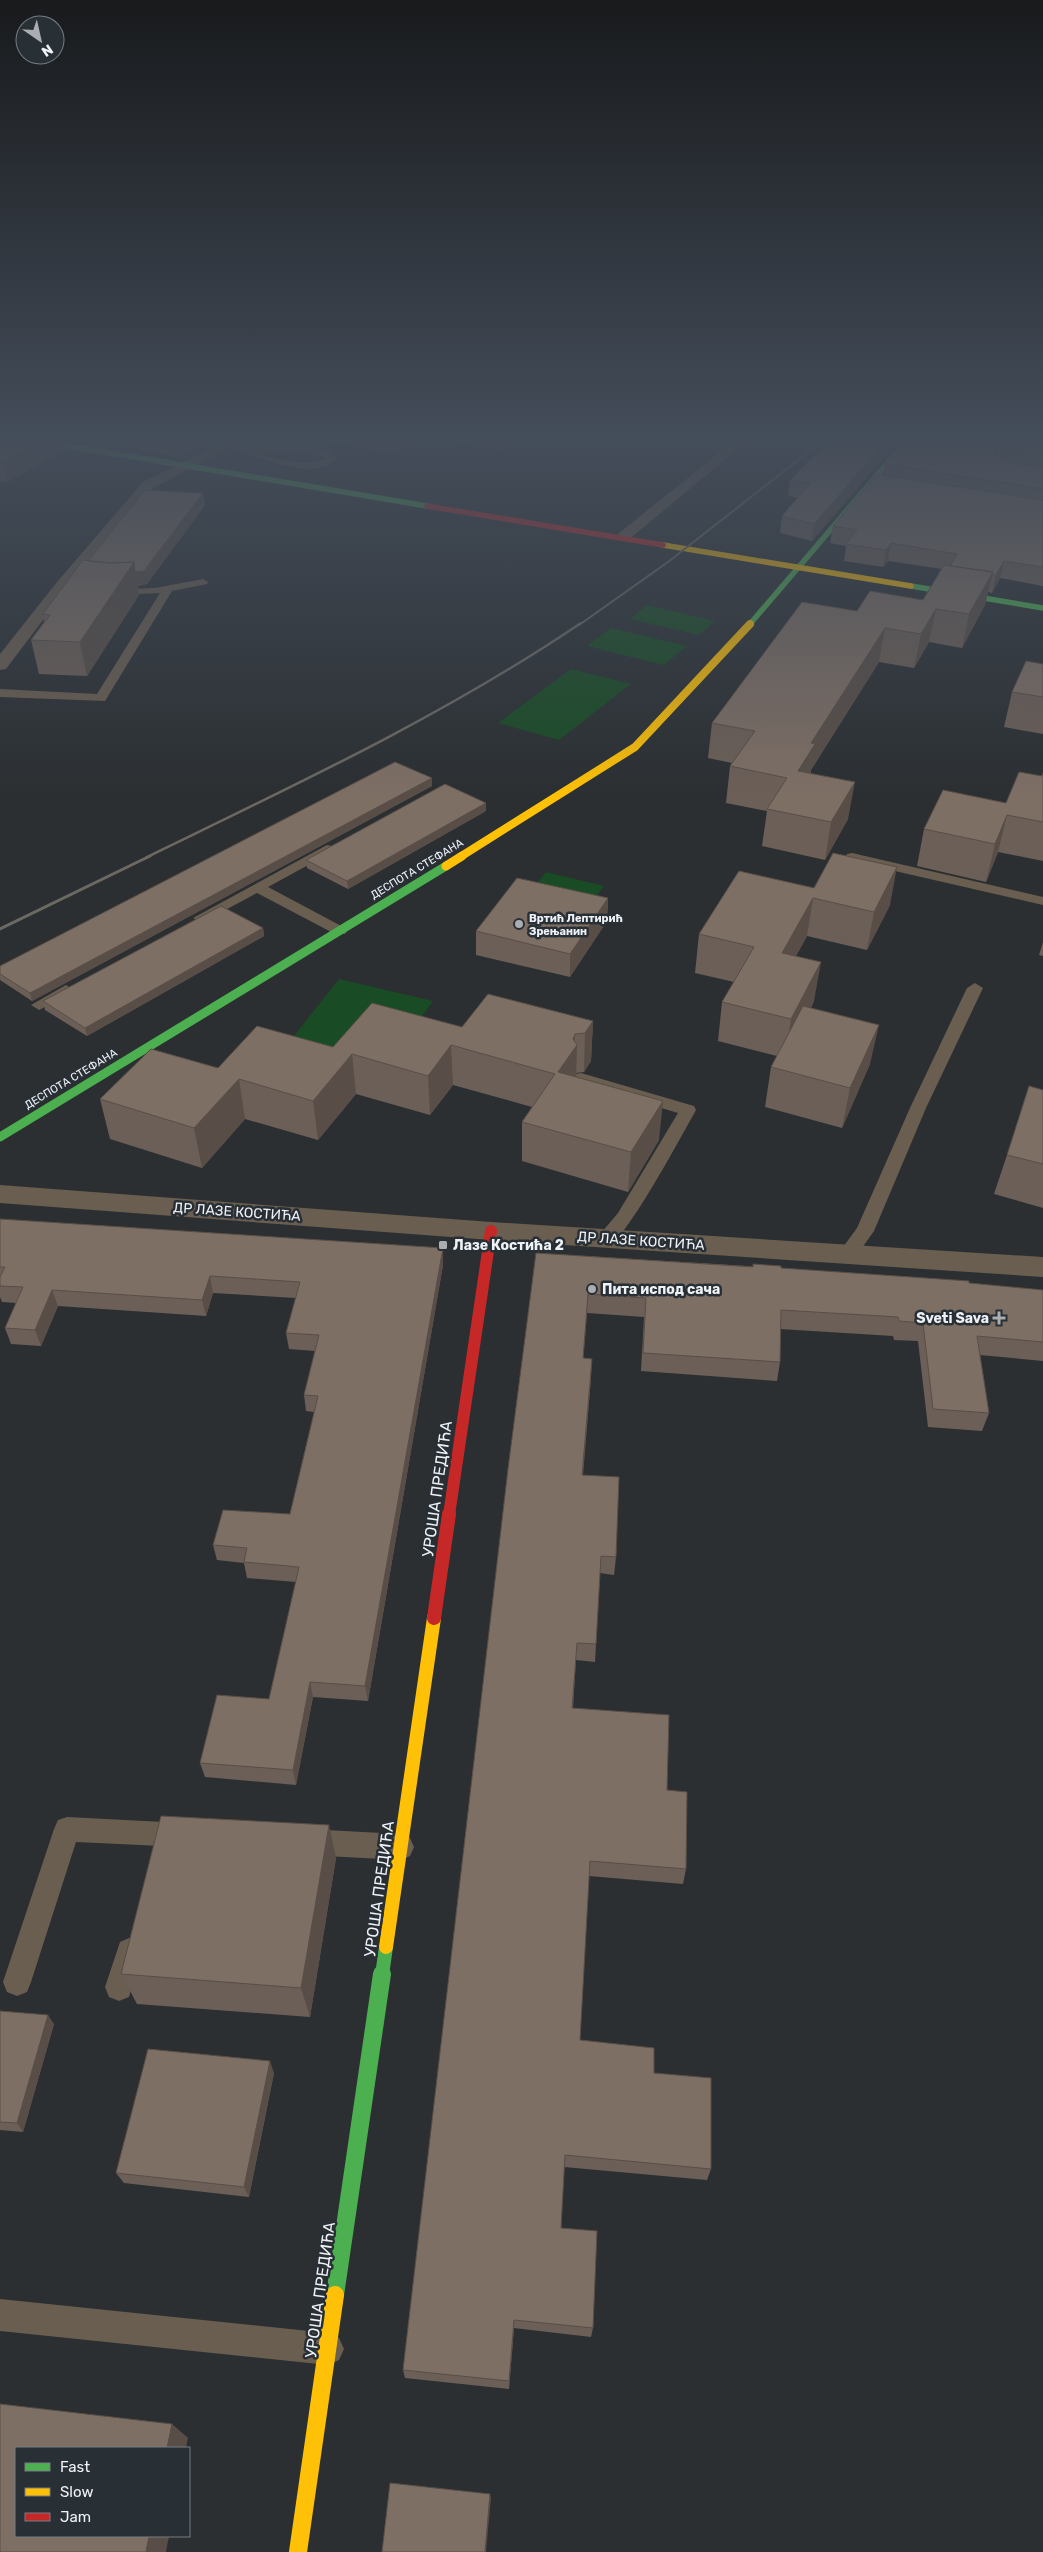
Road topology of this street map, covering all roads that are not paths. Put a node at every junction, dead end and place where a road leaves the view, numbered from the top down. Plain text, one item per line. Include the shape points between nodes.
1 (91, 558) edge
2 (753, 558) edge
3 (809, 558) edge
4 (802, 566) junction
5 (203, 582) dead end
6 (167, 590) junction
7 (101, 591) edge
8 (1043, 608) edge
9 (0, 665) edge
10 (0, 693) edge
11 (344, 840) edge
12 (852, 857) edge
13 (257, 887) junction
14 (1043, 901) edge
15 (187, 925) edge
16 (340, 931) junction
17 (82, 981) edge
18 (975, 988) dead end
19 (39, 1005) dead end
20 (581, 1078) edge
21 (0, 1137) edge
22 (0, 1194) edge
23 (491, 1231) junction
24 (605, 1239) junction
25 (847, 1254) junction
26 (1043, 1267) edge
27 (208, 1836) edge
28 (285, 1841) edge
29 (401, 1847) junction
30 (134, 1929) edge
31 (17, 1982) dead end
32 (119, 1987) dead end
33 (0, 2315) edge
34 (328, 2349) junction
35 (298, 2552) edge

1 - 9 street
2 - 4 street
3 - 4 street, ДЕСПОТА СТЕФАНА
4 - 8 street
4 - 16 street, ДЕСПОТА СТЕФАНА via 635,747
5 - 6 lane
6 - 7 lane
6 - 10 lane via 101,698
11 - 13 lane
12 - 14 lane
13 - 15 lane
13 - 16 lane
16 - 21 street, ДЕСПОТА СТЕФАНА
17 - 19 lane
18 - 25 lane via 864,1231
20 - 24 lane via 688,1110 624,1217
22 - 23 street, ДР ЛАЗЕ КОСТИЋА
23 - 24 street, ДР ЛАЗЕ КОСТИЋА
23 - 29 street, УРОША ПРЕДИЋА
24 - 25 street, ДР ЛАЗЕ КОСТИЋА
25 - 26 street, ДР ЛАЗЕ КОСТИЋА
27 - 31 lane via 157,1843 67,1829
28 - 29 lane
29 - 34 street, УРОША ПРЕДИЋА
30 - 32 lane
33 - 34 lane
34 - 35 street, УРОША ПРЕДИЋА

